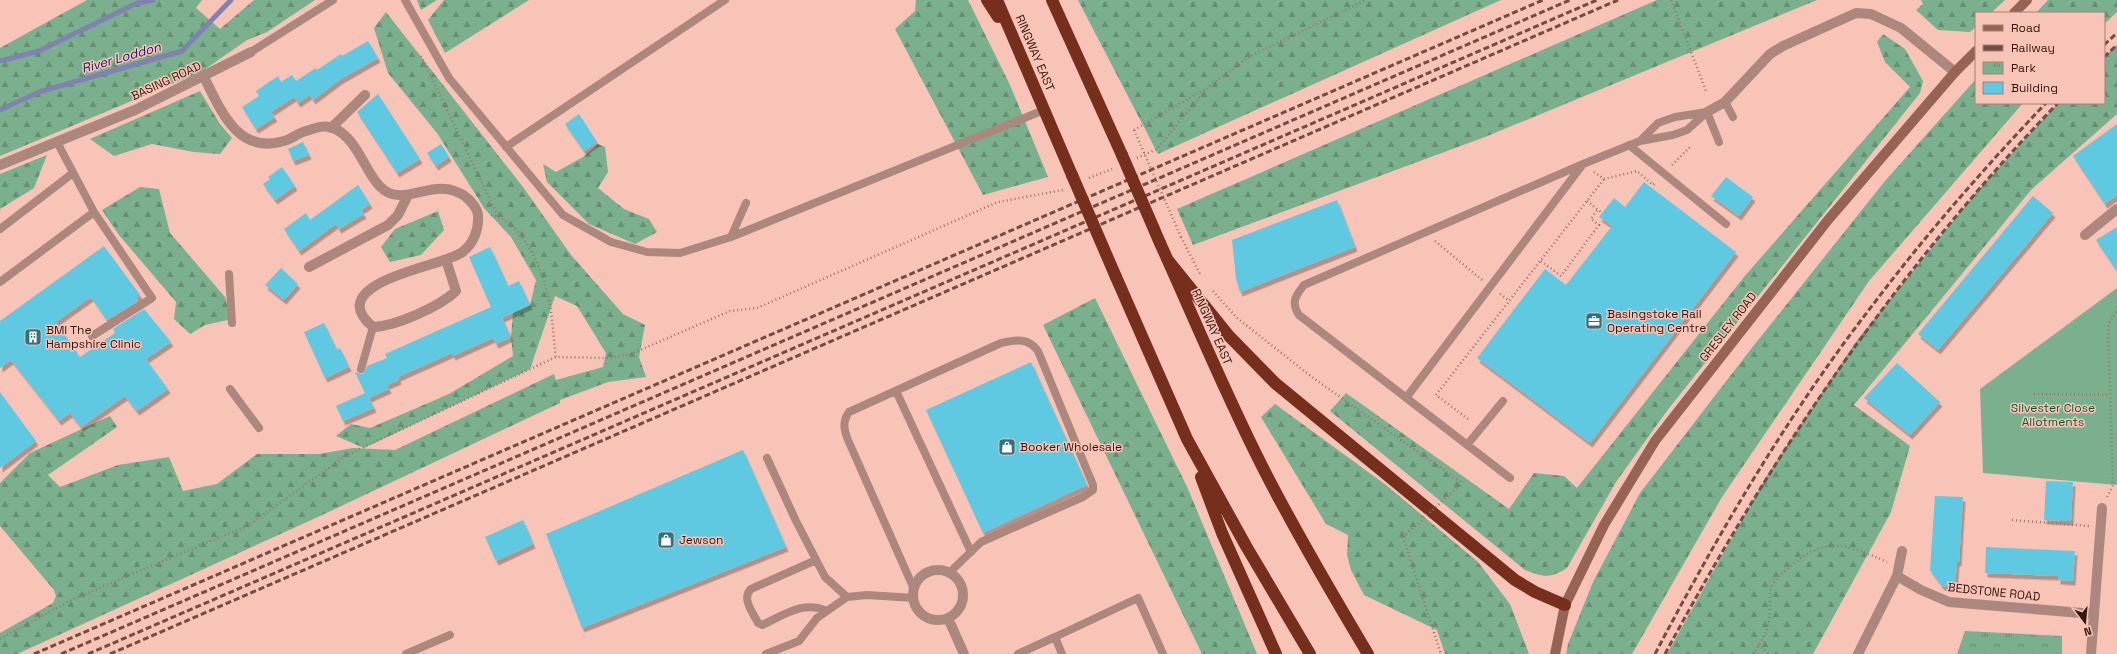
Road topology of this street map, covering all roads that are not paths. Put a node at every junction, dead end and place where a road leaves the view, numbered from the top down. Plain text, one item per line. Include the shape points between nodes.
1 (333, 0) edge
2 (405, 0) edge
3 (725, 0) edge
4 (987, 0) edge
5 (997, 0) edge
6 (1052, 0) edge
7 (2027, 0) edge
8 (2015, 12) edge
9 (1016, 45) junction
10 (252, 52) joint
11 (1975, 52) edge
12 (1955, 72) junction
13 (204, 77) junction
14 (365, 95) dead end
15 (1725, 102) junction
16 (1044, 110) junction
17 (1708, 112) junction
18 (1733, 116) dead end
19 (331, 128) junction
20 (1640, 141) junction
21 (57, 142) junction
22 (1718, 142) dead end
23 (1629, 145) junction
24 (506, 147) junction
25 (1583, 164) junction
26 (0, 165) edge
27 (73, 173) junction
28 (408, 195) junction
29 (746, 204) dead end
30 (2117, 209) edge
31 (94, 212) junction
32 (1726, 224) dead end
33 (0, 229) edge
34 (2085, 235) dead end
35 (731, 237) junction
36 (1167, 259) junction
37 (446, 260) junction
38 (310, 267) dead end
39 (229, 274) dead end
40 (0, 282) edge
41 (232, 323) dead end
42 (373, 327) junction
43 (92, 336) dead end
44 (361, 369) dead end
45 (230, 389) dead end
46 (896, 391) junction
47 (1406, 398) junction
48 (1503, 401) dead end
49 (259, 428) dead end
50 (1187, 439) junction
51 (1467, 445) junction
52 (767, 458) dead end
53 (1510, 478) dead end
54 (2102, 508) dead end
55 (1902, 551) dead end
56 (971, 552) junction
57 (816, 560) junction
58 (1897, 571) junction
59 (950, 573) junction
60 (914, 594) junction
61 (847, 597) junction
62 (1565, 605) junction
63 (827, 611) junction
64 (2094, 614) junction
65 (948, 618) junction
66 (450, 635) dead end
67 (1055, 637) junction
68 (406, 654) edge
69 (766, 654) edge
70 (964, 654) edge
71 (1018, 654) edge
72 (1062, 654) edge
73 (1163, 654) edge
74 (1276, 654) edge
75 (1310, 654) edge
76 (1368, 654) edge
77 (1555, 654) edge
78 (1858, 654) edge
79 (2091, 654) edge

1 - 10 lane, BASING ROAD
2 - 24 lane via 449,78
3 - 24 lane
4 - 9 highway
5 - 9 highway, RINGWAY EAST
6 - 36 highway, RINGWAY EAST, bridge
7 - 8 street
9 - 16 highway, RINGWAY EAST
10 - 13 street, BASING ROAD
11 - 12 street, GRESLEY ROAD
12 - 15 street via 1901,28 1871,14 1856,13 1770,54
12 - 62 street, GRESLEY ROAD via 1828,220 1655,441 1604,525
13 - 19 street via 220,110 236,132 251,141 267,144 285,141 318,127
13 - 21 street, BASING ROAD via 135,110
14 - 19 street
15 - 17 street
15 - 18 lane
16 - 35 lane
16 - 50 highway, RINGWAY EAST, bridge
17 - 20 lane via 1687,130
17 - 20 lane via 1675,117 1658,123
17 - 22 lane
19 - 28 street via 345,135 380,186 392,194
20 - 23 lane
21 - 26 street, BASING ROAD
21 - 27 lane
23 - 25 lane
23 - 32 lane
24 - 35 lane via 563,215 611,242 647,252 680,253
25 - 47 lane
25 - 47 lane via 1304,285 1294,297 1294,308 1299,315
27 - 31 lane
27 - 33 lane
28 - 37 street via 446,188 462,194 472,203 478,214 479,225 472,241 462,252
28 - 38 street via 398,215 388,225
29 - 35 lane
30 - 34 street
31 - 40 lane
31 - 43 lane via 152,298
36 - 62 highway via 1229,336 1275,383 1515,580
36 - 76 highway, RINGWAY EAST via 1262,467
37 - 42 street via 456,291 446,301 401,321
37 - 42 street via 396,276 366,291 360,300 360,310 364,320
39 - 41 lane
42 - 44 lane
45 - 49 lane
46 - 56 lane
46 - 56 lane via 1001,343 1026,340 1038,351 1094,485 1093,490 1083,497 981,542
46 - 60 lane via 849,412 843,427
47 - 51 lane
48 - 51 lane
50 - 74 highway via 1222,533
50 - 75 highway, RINGWAY EAST
51 - 53 lane
52 - 57 lane
54 - 64 street
55 - 58 street
56 - 59 lane
57 - 61 lane via 825,577
57 - 63 lane via 751,589 746,597 758,623 762,625 802,607 817,606
58 - 64 street, BEDSTONE ROAD via 1921,590 1948,602
58 - 78 street
59 - 60 street via 937,570 925,574 918,582
59 - 65 street via 963,589 963,598 961,606
60 - 61 lane
60 - 65 street via 919,610 930,618
61 - 63 lane
62 - 77 street, GRESLEY ROAD
63 - 69 lane via 817,618 799,640
64 - 79 street
65 - 70 street
66 - 68 lane
67 - 71 lane
67 - 72 lane
67 - 73 lane via 1138,598

